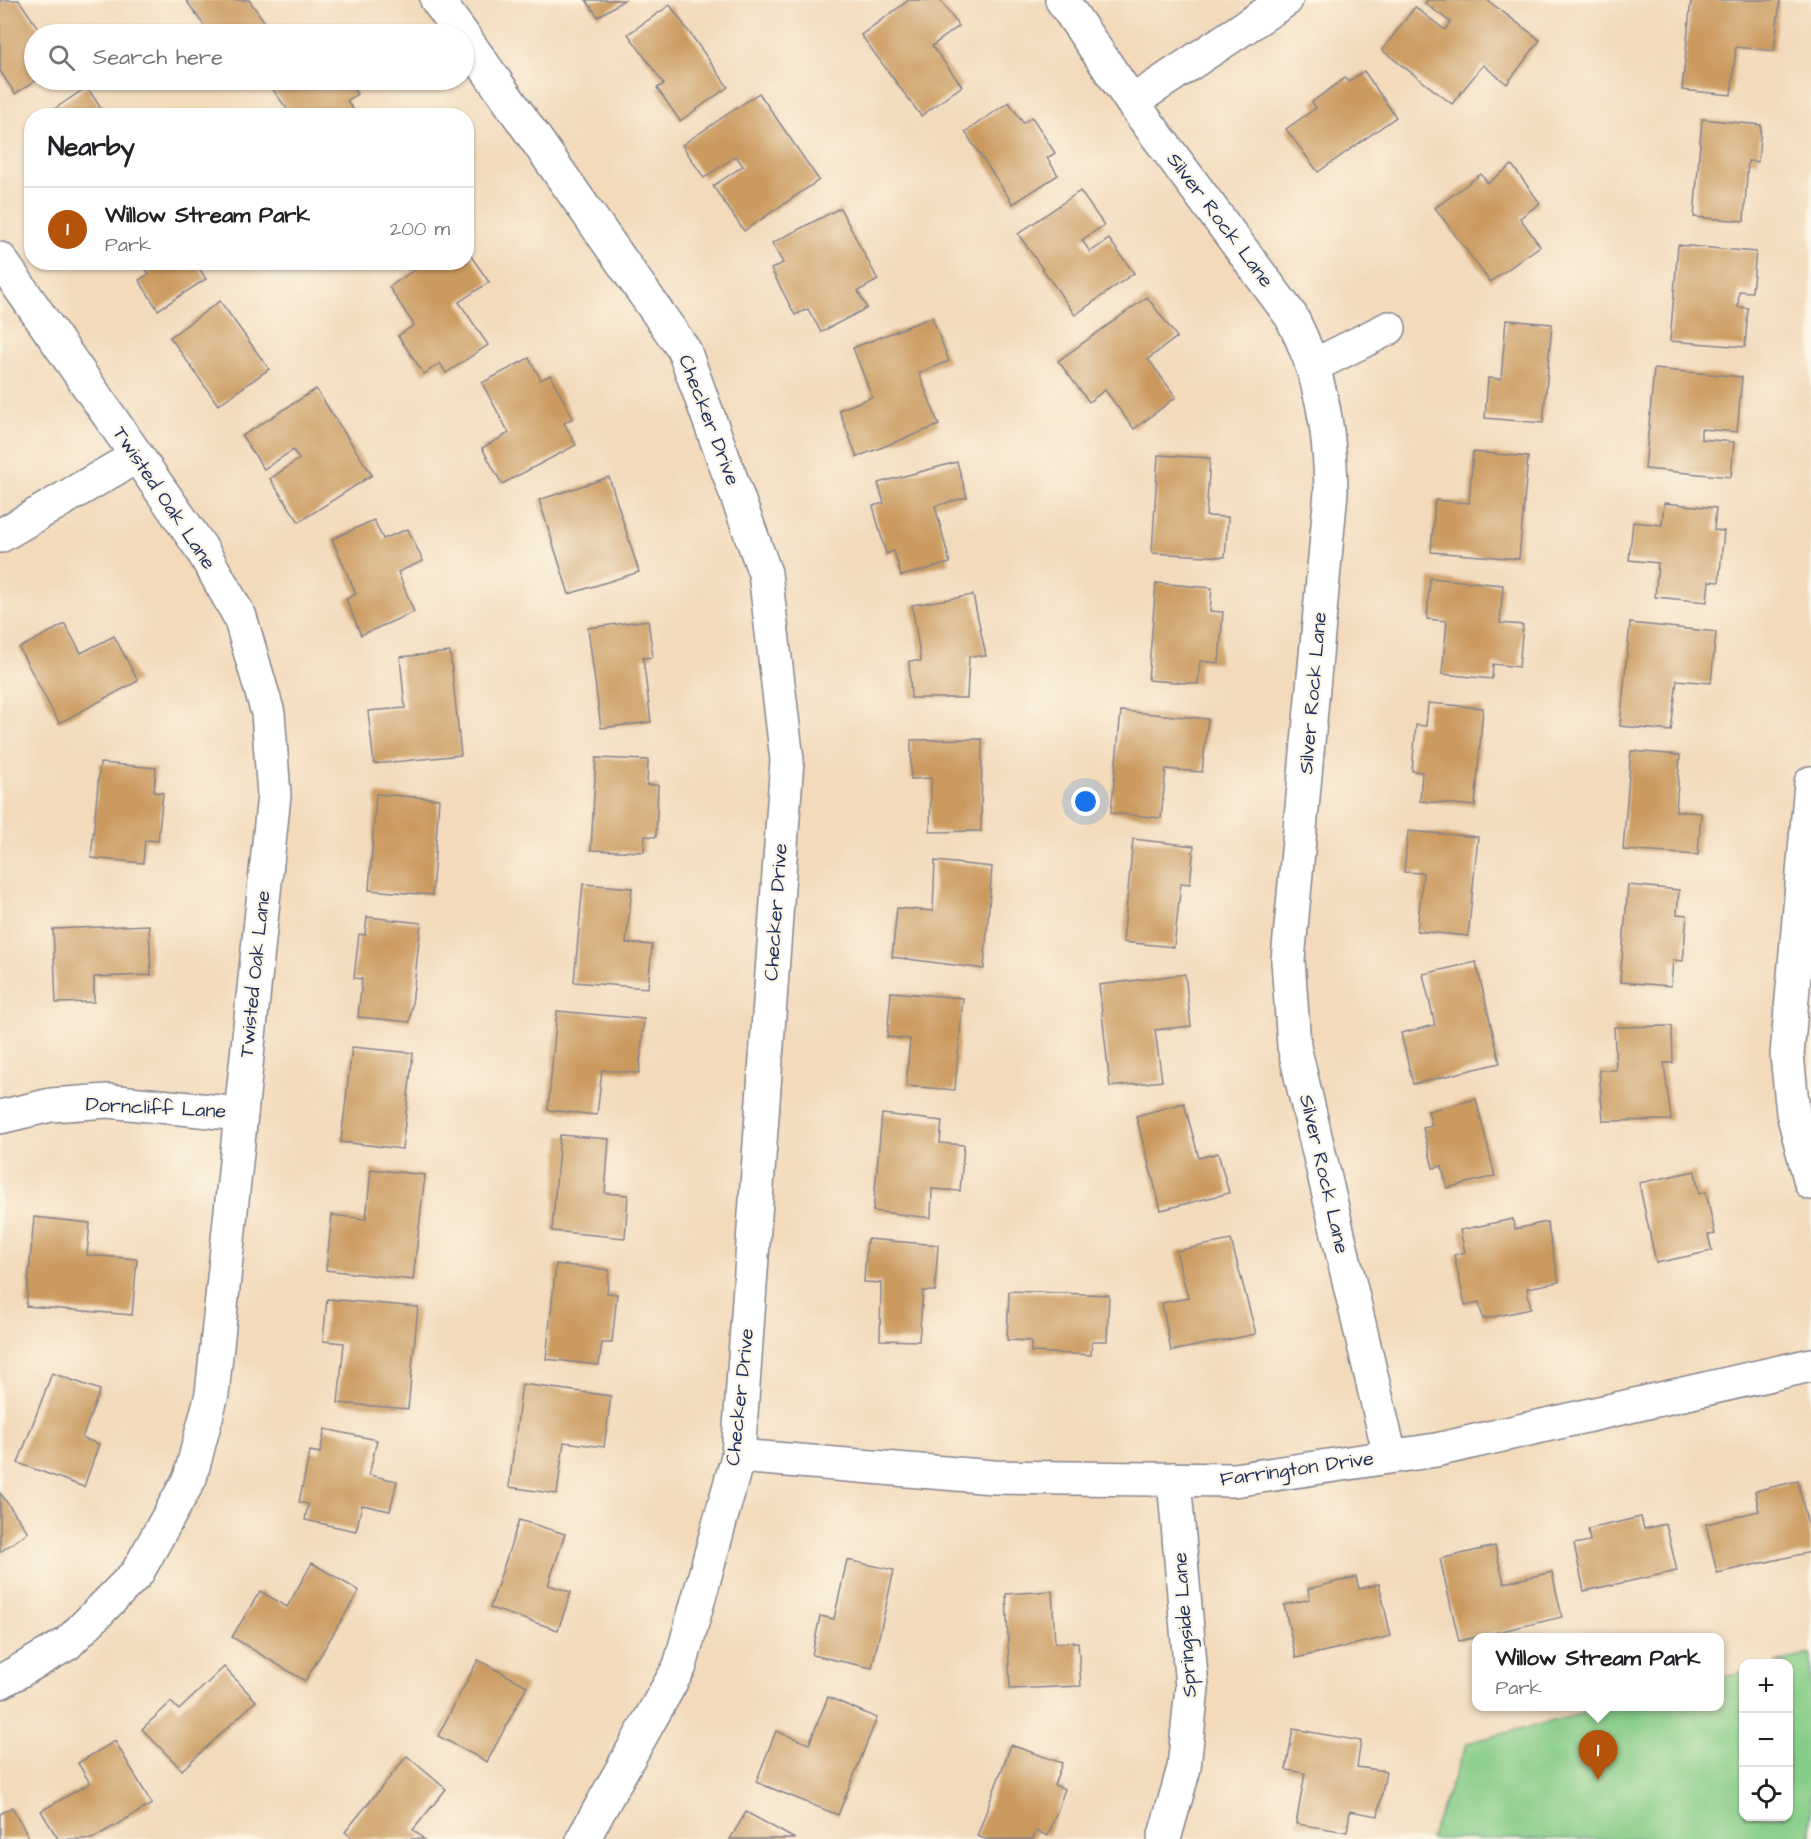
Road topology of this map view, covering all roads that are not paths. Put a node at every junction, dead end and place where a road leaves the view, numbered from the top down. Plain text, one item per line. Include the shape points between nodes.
1 (437, 0) edge
2 (1062, 0) edge
3 (1286, 0) edge
4 (454, 24) edge
5 (474, 52) edge
6 (1132, 102) junction
7 (0, 259) edge
8 (1389, 328) dead end
9 (1313, 366) junction
10 (137, 456) junction
11 (0, 536) edge
12 (1811, 783) edge
13 (241, 1114) junction
14 (0, 1117) edge
15 (1811, 1183) edge
16 (1811, 1365) edge
17 (738, 1456) junction
18 (1390, 1456) junction
19 (1174, 1479) junction
20 (0, 1682) edge
21 (583, 1839) edge
22 (1164, 1839) edge

1 - 4 street, Checker Drive
2 - 6 street, Silver Rock Lane
3 - 6 street
5 - 17 street, Checker Drive via 684,350 765,573 787,760
6 - 9 street, Silver Rock Lane via 1291,316
7 - 10 street, Twisted Oak Lane
8 - 9 street
9 - 18 street, Silver Rock Lane via 1327,420 1331,492 1288,960 1294,1047
10 - 11 street
10 - 13 street, Twisted Oak Lane via 201,548 240,617 268,713 274,795
12 - 15 street via 1787,1055 1793,1113
13 - 14 street, Dorncliff Lane via 108,1101 51,1105
13 - 20 street, Twisted Oak Lane via 212,1394 190,1478 136,1573 67,1644
16 - 18 street, Farrington Drive via 1436,1450
17 - 19 street, Farrington Drive via 993,1477
17 - 21 street, Checker Drive via 680,1666
18 - 19 street, Farrington Drive via 1234,1480
19 - 22 street, Springside Lane via 1192,1687 1184,1768

